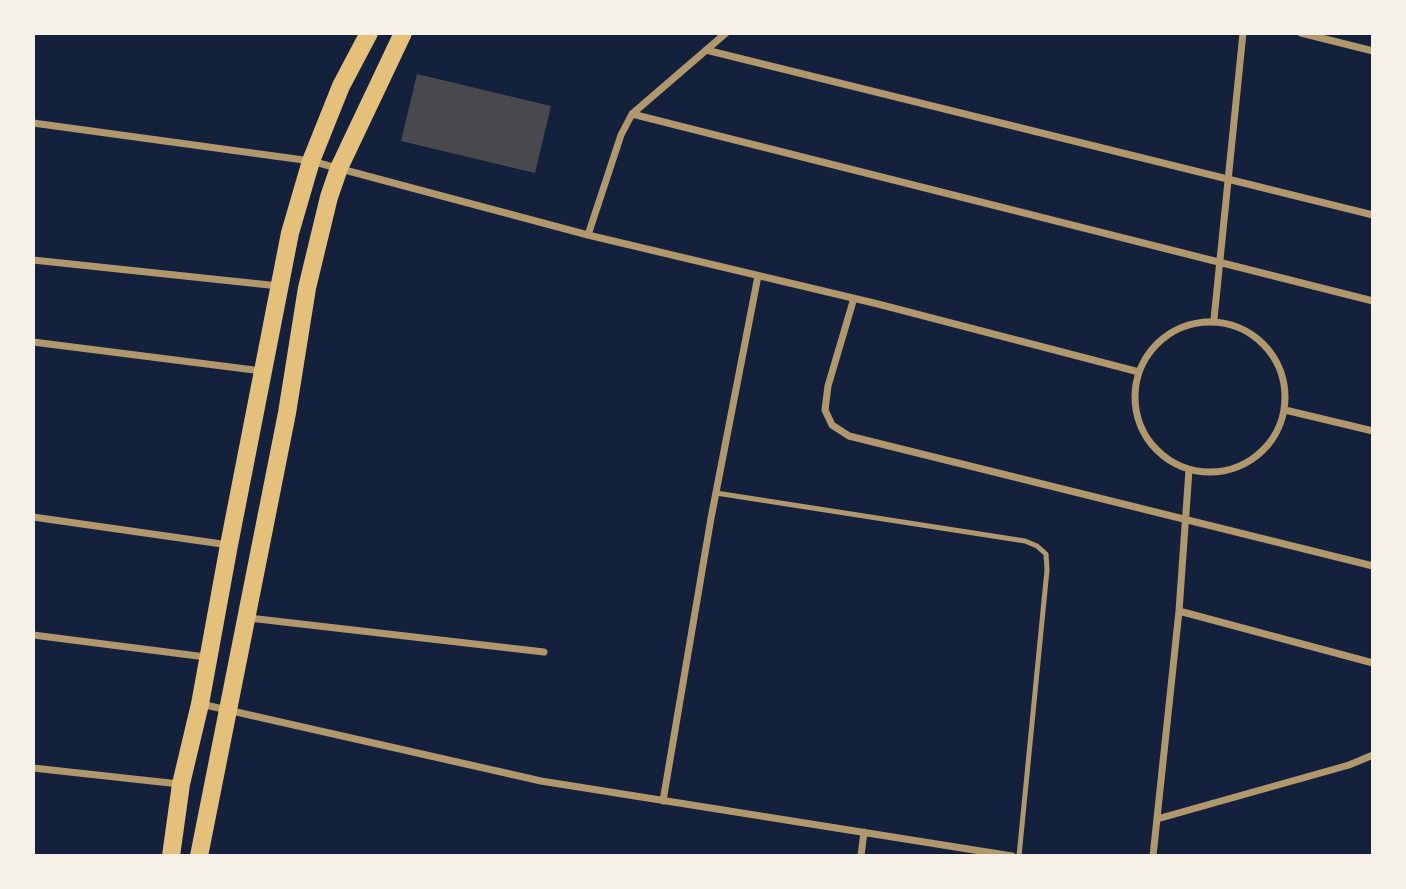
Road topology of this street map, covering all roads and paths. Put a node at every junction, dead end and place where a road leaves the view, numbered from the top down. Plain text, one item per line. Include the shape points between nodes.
1 (362, 33) edge
2 (403, 33) edge
3 (726, 33) edge
4 (1243, 33) edge
5 (1301, 33) edge
6 (369, 34) edge
7 (706, 50) junction
8 (1373, 51) edge
9 (632, 114) junction
10 (33, 123) edge
11 (311, 160) junction
12 (339, 168) junction
13 (1228, 178) junction
14 (1373, 215) edge
15 (587, 235) junction
16 (33, 260) edge
17 (1221, 263) junction
18 (758, 276) junction
19 (280, 286) junction
20 (854, 298) junction
21 (1373, 301) edge
22 (1214, 319) junction
23 (33, 342) edge
24 (263, 371) junction
25 (1139, 372) junction
26 (1285, 410) junction
27 (1373, 431) edge
28 (1189, 470) junction
29 (716, 493) junction
30 (33, 517) edge
31 (1185, 519) junction
32 (229, 545) junction
33 (1373, 566) edge
34 (1179, 611) junction
35 (245, 618) junction
36 (33, 635) edge
37 (544, 652) dead end
38 (209, 657) junction
39 (1373, 663) edge
40 (200, 704) junction
41 (226, 710) junction
42 (1373, 755) edge
43 (33, 768) edge
44 (181, 784) junction
45 (663, 801) junction
46 (1157, 818) junction
47 (864, 832) junction
48 (173, 850) edge
49 (200, 853) edge
50 (861, 856) edge
51 (1012, 856) edge
52 (1019, 856) edge
53 (1153, 856) edge

1 - 6 street
2 - 12 main road
3 - 7 street
4 - 13 street
5 - 8 street
6 - 11 main road via 341,86
7 - 9 street
7 - 13 street
9 - 15 street
9 - 17 street
10 - 11 street
11 - 12 street
11 - 19 main road
12 - 15 street
12 - 35 main road via 307,288
13 - 14 street
13 - 17 street
15 - 18 street
16 - 19 street
17 - 21 street
17 - 22 street
18 - 20 street
18 - 29 street
19 - 24 main road
20 - 25 street
20 - 31 street via 828,386 825,410 832,425 849,436
22 - 25 street via 1169,333 1151,350
22 - 26 street via 1261,340 1277,360 1285,385
23 - 24 street
24 - 32 main road
25 - 28 street via 1138,420 1149,442 1166,459
26 - 27 street
26 - 28 street via 1276,434 1260,454 1239,467 1214,473
28 - 31 street
29 - 45 street
29 - 52 lane via 1025,541 1045,554
30 - 32 street
31 - 33 street
31 - 34 street
32 - 38 main road
34 - 39 street
34 - 46 street
35 - 37 street
35 - 41 main road
36 - 38 street
38 - 40 main road
40 - 41 street
40 - 44 main road
41 - 45 street via 541,780
41 - 49 main road
42 - 46 street
43 - 44 street
44 - 48 main road
45 - 47 street
46 - 53 street
47 - 50 street
47 - 51 street
48 - 49 main road

